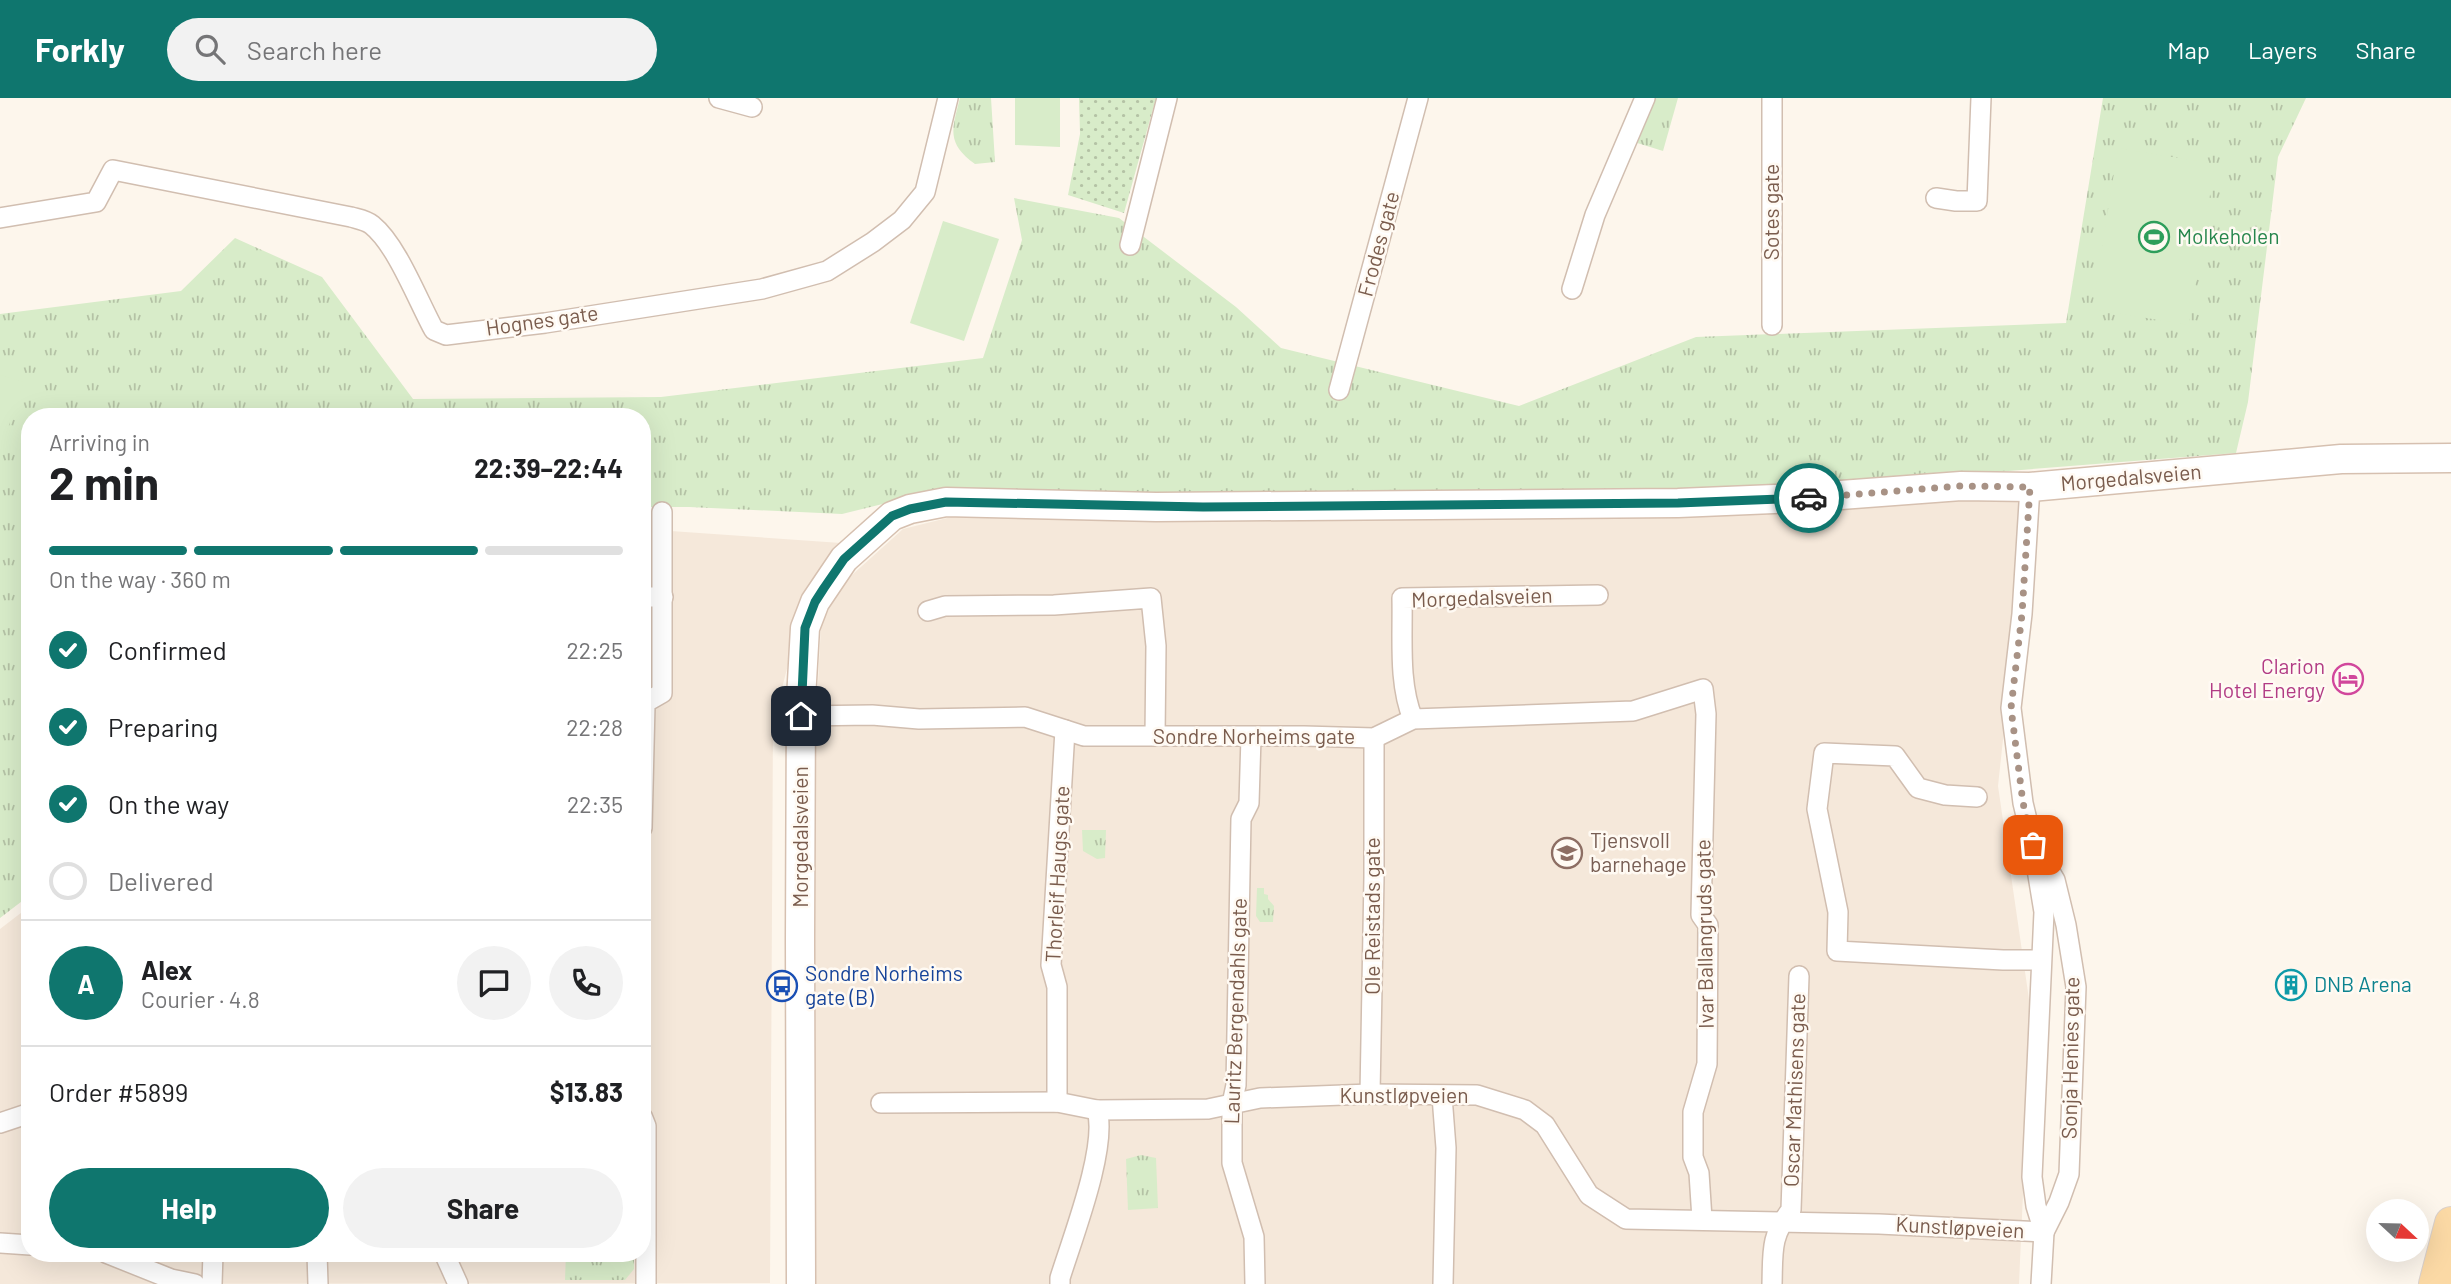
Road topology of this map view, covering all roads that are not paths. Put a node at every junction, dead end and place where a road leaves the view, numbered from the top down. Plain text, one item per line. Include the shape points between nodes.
1 (719, 98) edge
2 (948, 98) edge
3 (1167, 98) edge
4 (1418, 98) edge
5 (1645, 98) edge
6 (1772, 98) edge
7 (1981, 98) edge
8 (752, 107) dead end
9 (1936, 198) dead end
10 (0, 218) edge
11 (1130, 245) dead end
12 (1572, 289) dead end
13 (1772, 325) dead end
14 (1339, 390) dead end
15 (2451, 458) edge
16 (2030, 487) junction
17 (662, 512) dead end
18 (1598, 595) dead end
19 (651, 597) edge
20 (663, 597) junction
21 (928, 611) dead end
22 (1703, 689) joint
23 (651, 699) edge
24 (801, 716) junction
25 (1413, 719) junction
26 (1065, 730) junction
27 (1155, 736) junction
28 (1251, 737) junction
29 (1374, 738) junction
30 (1977, 797) dead end
31 (2033, 845) junction
32 (2040, 960) junction
33 (1799, 976) dead end
34 (1370, 1094) junction
35 (1443, 1096) junction
36 (1057, 1102) junction
37 (881, 1103) dead end
38 (1232, 1104) junction
39 (1097, 1110) junction
40 (21, 1116) edge
41 (0, 1123) edge
42 (1702, 1219) junction
43 (1780, 1223) junction
44 (2451, 1223) edge
45 (2044, 1232) junction
46 (0, 1243) edge
47 (21, 1244) edge
48 (128, 1262) edge
49 (213, 1262) edge
50 (317, 1262) edge
51 (448, 1262) edge
52 (646, 1262) edge
53 (195, 1284) edge
54 (212, 1284) edge
55 (318, 1284) edge
56 (458, 1284) edge
57 (646, 1284) edge
58 (802, 1284) edge
59 (1060, 1284) edge
60 (1255, 1284) edge
61 (1443, 1284) edge
62 (1772, 1284) edge
63 (2041, 1284) edge
64 (2435, 1284) edge

1 - 8 street
2 - 10 street, Hognes gate via 925,192 902,220 827,271 762,289 545,323 446,335 434,330 390,248 370,223 113,170 96,202
3 - 11 street
4 - 14 street, Frodes gate
5 - 12 street via 1595,215
6 - 13 street, Sotes gate
7 - 9 street via 1978,201
15 - 16 street, Morgedalsveien via 2341,460
16 - 24 street, Morgedalsveien via 1961,486 1678,503 1207,507 946,502 892,516 844,559 815,602 805,628
16 - 31 street, Sonja Henies gate via 2011,708
17 - 20 street
18 - 25 street, Morgedalsveien via 1402,598 1405,689
19 - 20 street
20 - 23 street via 662,693
21 - 27 street via 945,606 1151,598 1157,658
22 - 25 street, Sondre Norheims gate via 1633,711
22 - 42 street, Ivar Ballangruds gate via 1701,915 1709,933 1707,1064 1693,1112 1693,1157 1699,1172
24 - 26 street, Sondre Norheims gate via 1025,717
24 - 58 street, Morgedalsveien
25 - 29 street, Sondre Norheims gate
26 - 27 street, Sondre Norheims gate via 1084,736
26 - 36 street, Thorleif Haugs gate via 1051,965 1057,988
27 - 28 street, Sondre Norheims gate
28 - 29 street, Sondre Norheims gate
28 - 38 street, Lauritz Bergendahls gate via 1249,803 1241,819
29 - 34 street, Ole Reistads gate
30 - 32 street via 1917,788 1895,756 1824,753 1817,809 1838,912 1837,951
31 - 32 street, Sonja Henies gate via 2044,912
31 - 45 street, Sonja Henies gate via 2055,880 2076,988 2069,1174
32 - 45 street, Sonja Henies gate via 2032,1177
33 - 43 street, Oscar Mathisens gate via 1791,1210
34 - 35 street, Kunstløpveien
34 - 38 street, Kunstløpveien via 1261,1098
35 - 42 street, Kunstløpveien via 1477,1095 1525,1110 1545,1125 1589,1195 1626,1219
35 - 61 street
36 - 37 street, Kunstløpveien
36 - 39 street, Kunstløpveien
38 - 39 street, Kunstløpveien via 1208,1109
38 - 60 street, Lauritz Bergendahls gate via 1232,1163 1254,1237
39 - 59 street via 1094,1170
40 - 41 street
42 - 43 street, Kunstløpveien
43 - 45 street, Kunstløpveien
43 - 62 street, Oscar Mathisens gate via 1774,1236
44 - 64 main road
45 - 63 street, Sonja Henies gate
46 - 47 street
48 - 53 street
49 - 54 street
50 - 55 street
51 - 56 street
52 - 57 street

